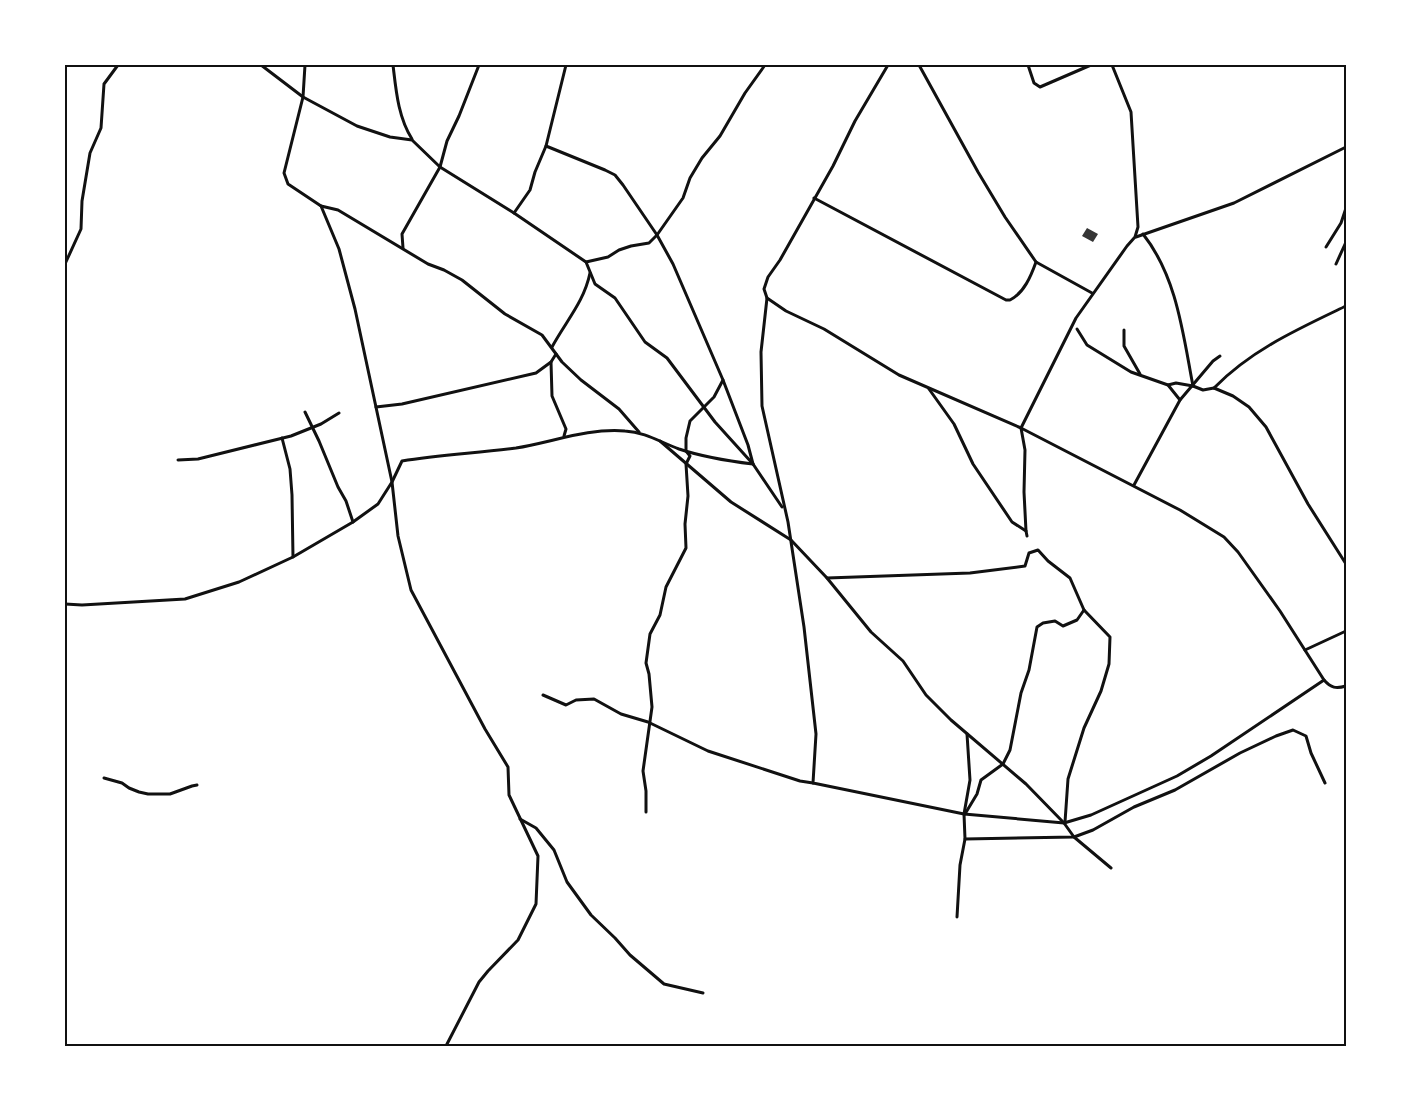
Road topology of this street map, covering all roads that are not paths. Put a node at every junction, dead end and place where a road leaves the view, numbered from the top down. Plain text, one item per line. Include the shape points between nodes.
1 (118, 65) edge
2 (261, 65) edge
3 (306, 65) edge
4 (393, 65) edge
5 (479, 65) edge
6 (566, 65) edge
7 (765, 65) edge
8 (888, 65) edge
9 (919, 65) edge
10 (1028, 65) edge
11 (1091, 65) edge
12 (1112, 65) edge
13 (303, 97) junction
14 (412, 140) junction
15 (546, 146) junction
16 (1346, 147) edge
17 (440, 167) junction
18 (814, 198) junction
19 (321, 206) junction
20 (1346, 208) edge
21 (514, 213) junction
22 (1143, 234) junction
23 (656, 235) junction
24 (1135, 237) junction
25 (1346, 242) edge
26 (1326, 247) dead end
27 (404, 248) junction
28 (586, 262) junction
29 (1036, 262) junction
30 (65, 264) edge
31 (1336, 264) dead end
32 (590, 273) junction
33 (1092, 293) junction
34 (767, 298) junction
35 (1346, 306) edge
36 (1077, 329) dead end
37 (1124, 330) dead end
38 (552, 347) junction
39 (557, 354) junction
40 (1220, 356) dead end
41 (551, 362) junction
42 (1140, 374) junction
43 (723, 380) junction
44 (1168, 385) junction
45 (1193, 386) junction
46 (928, 388) junction
47 (1214, 388) junction
48 (1180, 400) junction
49 (376, 407) junction
50 (704, 407) junction
51 (305, 412) dead end
52 (339, 413) dead end
53 (312, 427) junction
54 (1021, 428) junction
55 (639, 433) junction
56 (564, 436) junction
57 (282, 438) junction
58 (657, 439) junction
59 (686, 451) junction
60 (178, 460) dead end
61 (686, 464) junction
62 (753, 464) junction
63 (392, 482) junction
64 (1134, 485) junction
65 (784, 510) junction
66 (353, 522) junction
67 (1026, 531) junction
68 (1027, 536) dead end
69 (791, 540) junction
70 (293, 557) junction
71 (1346, 564) edge
72 (827, 578) junction
73 (65, 604) edge
74 (1084, 610) junction
75 (1346, 630) edge
76 (1305, 650) junction
77 (1324, 680) junction
78 (1346, 686) edge
79 (544, 695) dead end
80 (648, 722) junction
81 (967, 733) junction
82 (1003, 764) junction
83 (104, 778) dead end
84 (813, 783) junction
85 (1325, 783) dead end
86 (198, 786) dead end
87 (646, 812) dead end
88 (964, 814) junction
89 (520, 819) junction
90 (1064, 823) junction
91 (1074, 837) junction
92 (966, 839) junction
93 (1111, 868) dead end
94 (957, 917) dead end
95 (702, 993) dead end
96 (446, 1046) edge

1 - 30 street via 104,84 101,128 90,153 81,229
2 - 13 street
3 - 13 street
4 - 14 street via 404,128
5 - 17 street via 447,141
6 - 15 street
7 - 23 street via 720,136 702,158 683,198
8 - 18 street
9 - 29 street via 978,172
10 - 11 street via 1034,83 1040,87
12 - 24 street via 1131,112 1138,227
13 - 14 street via 357,126 390,137
13 - 19 street via 284,173 288,184
14 - 17 street
15 - 21 street via 530,190
15 - 23 street via 615,175
16 - 22 street via 1234,203
17 - 21 street
17 - 27 street via 402,234
18 - 29 street via 1006,300 1020,293
18 - 34 street via 768,277 764,289
19 - 27 street via 338,210
19 - 49 street via 339,248
20 - 26 street
21 - 28 street
22 - 24 street
22 - 45 street via 1168,276
23 - 28 street via 649,243
23 - 43 street via 673,264
24 - 33 street
25 - 31 street
27 - 38 street via 462,280 504,314 542,335
28 - 32 street
29 - 33 street
32 - 38 street via 579,305
32 - 50 street via 595,284 615,298 645,342 667,358
33 - 54 street via 1076,318
34 - 46 street via 899,376
34 - 65 street via 761,352 762,406
35 - 47 street via 1252,355
36 - 42 street via 1087,345 1131,372
37 - 42 street via 1124,346
38 - 39 street
39 - 41 street
39 - 55 street via 581,380 619,409
40 - 45 street
41 - 49 street via 536,374
41 - 56 street via 552,396 566,429
42 - 44 street
43 - 50 street
43 - 62 street
44 - 45 street
44 - 48 street
45 - 47 street via 1203,390
45 - 48 street
46 - 54 street
46 - 67 street via 954,424 973,464 1012,522
47 - 71 street via 1249,407 1266,427 1308,504
48 - 64 street
49 - 63 street
50 - 59 street via 690,421
50 - 62 street
51 - 53 street
52 - 53 street
53 - 57 street
53 - 66 street
54 - 64 street
54 - 67 street via 1025,450
55 - 56 street via 601,430
55 - 58 street
56 - 63 street via 517,448 402,461
57 - 60 street via 198,459
57 - 70 street via 290,469
58 - 59 street
58 - 61 street
59 - 61 street via 690,456
59 - 62 street
61 - 69 street via 731,502
61 - 80 street via 686,548 666,587 660,615 650,634 646,663 652,707
62 - 65 street
63 - 66 street via 378,504
63 - 89 street via 398,536 411,590 508,767 509,795
64 - 76 street via 1224,537 1238,552
65 - 69 street
66 - 70 street
67 - 68 street
69 - 72 street
69 - 84 street via 816,734
70 - 73 street via 240,582 185,599
72 - 74 street via 970,573 1025,566 1029,554 1038,550 1070,578
72 - 81 street via 871,632 903,661 926,694
74 - 82 street via 1077,620 1063,626 1055,621 1037,627 1012,744
74 - 90 street via 1110,637 1109,664 1068,779
75 - 76 street
76 - 77 street
77 - 78 street via 1331,687
77 - 90 street via 1177,776 1091,815
79 - 80 street via 566,705 576,700 594,699 621,714
80 - 84 street via 708,751
80 - 87 street via 643,771
81 - 82 street
81 - 88 street via 970,780
82 - 88 street via 981,780 977,794
82 - 90 street
83 - 86 street via 148,794 170,794
84 - 88 street
85 - 91 street via 1306,736 1293,730 1240,753 1175,790
88 - 90 street
88 - 92 street
89 - 95 street via 536,828 554,850 567,882 591,915 630,955 664,984
89 - 96 street via 538,856 536,904 518,940 479,982
90 - 91 street
91 - 92 street
91 - 93 street
92 - 94 street via 960,865

